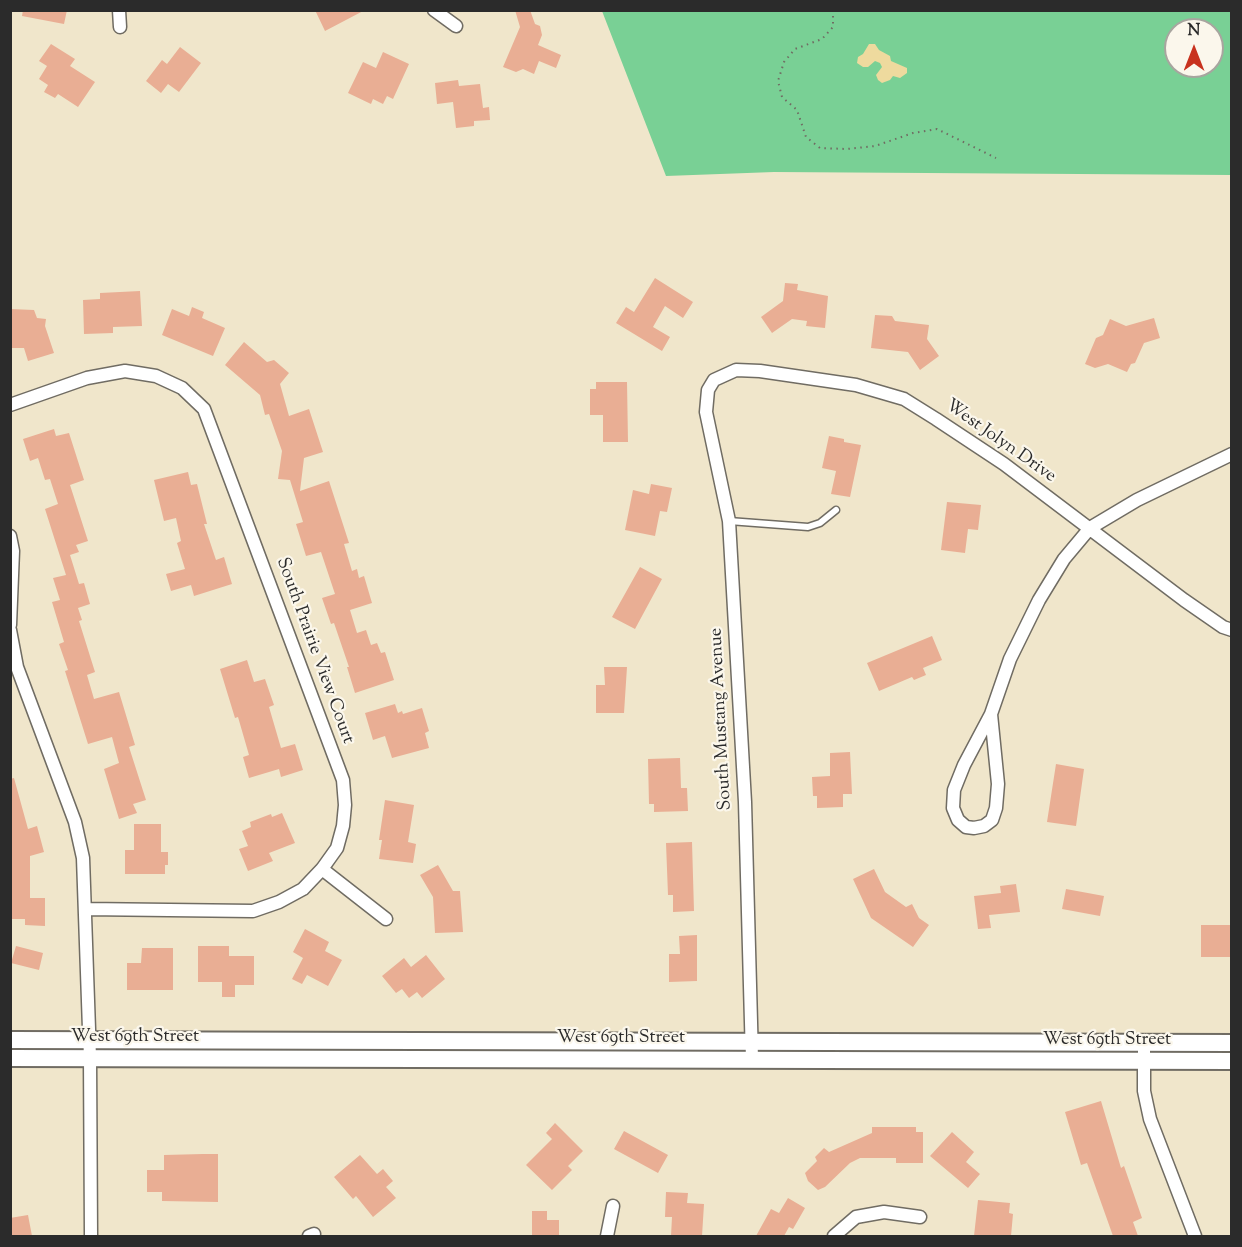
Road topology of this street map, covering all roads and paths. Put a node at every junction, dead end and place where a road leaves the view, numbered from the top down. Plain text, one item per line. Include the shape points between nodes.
1 (119, 10) edge
2 (434, 10) edge
3 (833, 10) edge
4 (456, 26) dead end
5 (120, 27) dead end
6 (996, 158) dead end
7 (714, 380) joint
8 (10, 405) edge
9 (1232, 454) edge
10 (836, 510) dead end
11 (729, 521) junction
12 (1090, 528) junction
13 (10, 536) edge
14 (10, 627) edge
15 (1232, 630) edge
16 (991, 714) junction
17 (322, 869) junction
18 (86, 909) junction
19 (386, 919) dead end
20 (10, 1040) edge
21 (90, 1040) junction
22 (751, 1042) junction
23 (1144, 1042) junction
24 (1232, 1043) edge
25 (10, 1058) edge
26 (90, 1058) junction
27 (752, 1059) junction
28 (1143, 1061) junction
29 (1232, 1061) edge
30 (613, 1206) dead end
31 (920, 1217) dead end
32 (91, 1236) edge
33 (607, 1236) edge
34 (834, 1236) edge
35 (1196, 1236) edge

1 - 5 street
2 - 4 street
3 - 6 path via 833,27 822,39 795,49 784,62 778,81 782,97 797,110 806,137 820,148 847,149 875,146 937,129
7 - 11 street, South Mustang Avenue via 708,390 706,412
7 - 12 street, West Jolyn Drive via 736,370 760,371 856,385 904,399
8 - 17 street, South Prairie View Court via 87,378 125,371 156,376 182,388 204,409 343,780 343,826 337,848
9 - 12 street via 1137,500
10 - 11 lane via 808,527
11 - 22 street, South Mustang Avenue via 745,802
12 - 15 street, West Jolyn Drive via 1184,600
12 - 16 street via 1064,559 1039,600 1010,659
13 - 14 street
14 - 18 street via 17,667 75,822 83,858
16 - 16 street via 954,790 953,808 966,827 984,826 992,820 996,808 998,784
17 - 18 street, South Prairie View Court via 303,889 253,911
17 - 19 street
18 - 21 street
20 - 21 main road, West 69th Street
21 - 22 main road, West 69th Street
21 - 26 street
22 - 23 main road, West 69th Street
22 - 27 street, South Mustang Avenue
23 - 24 main road, West 69th Street
23 - 28 street
25 - 26 main road, West 69th Street
26 - 27 main road, West 69th Street
26 - 32 street
27 - 28 main road, West 69th Street
28 - 29 main road, West 69th Street
28 - 35 street via 1150,1119
30 - 33 street
31 - 34 street via 884,1212 856,1217

